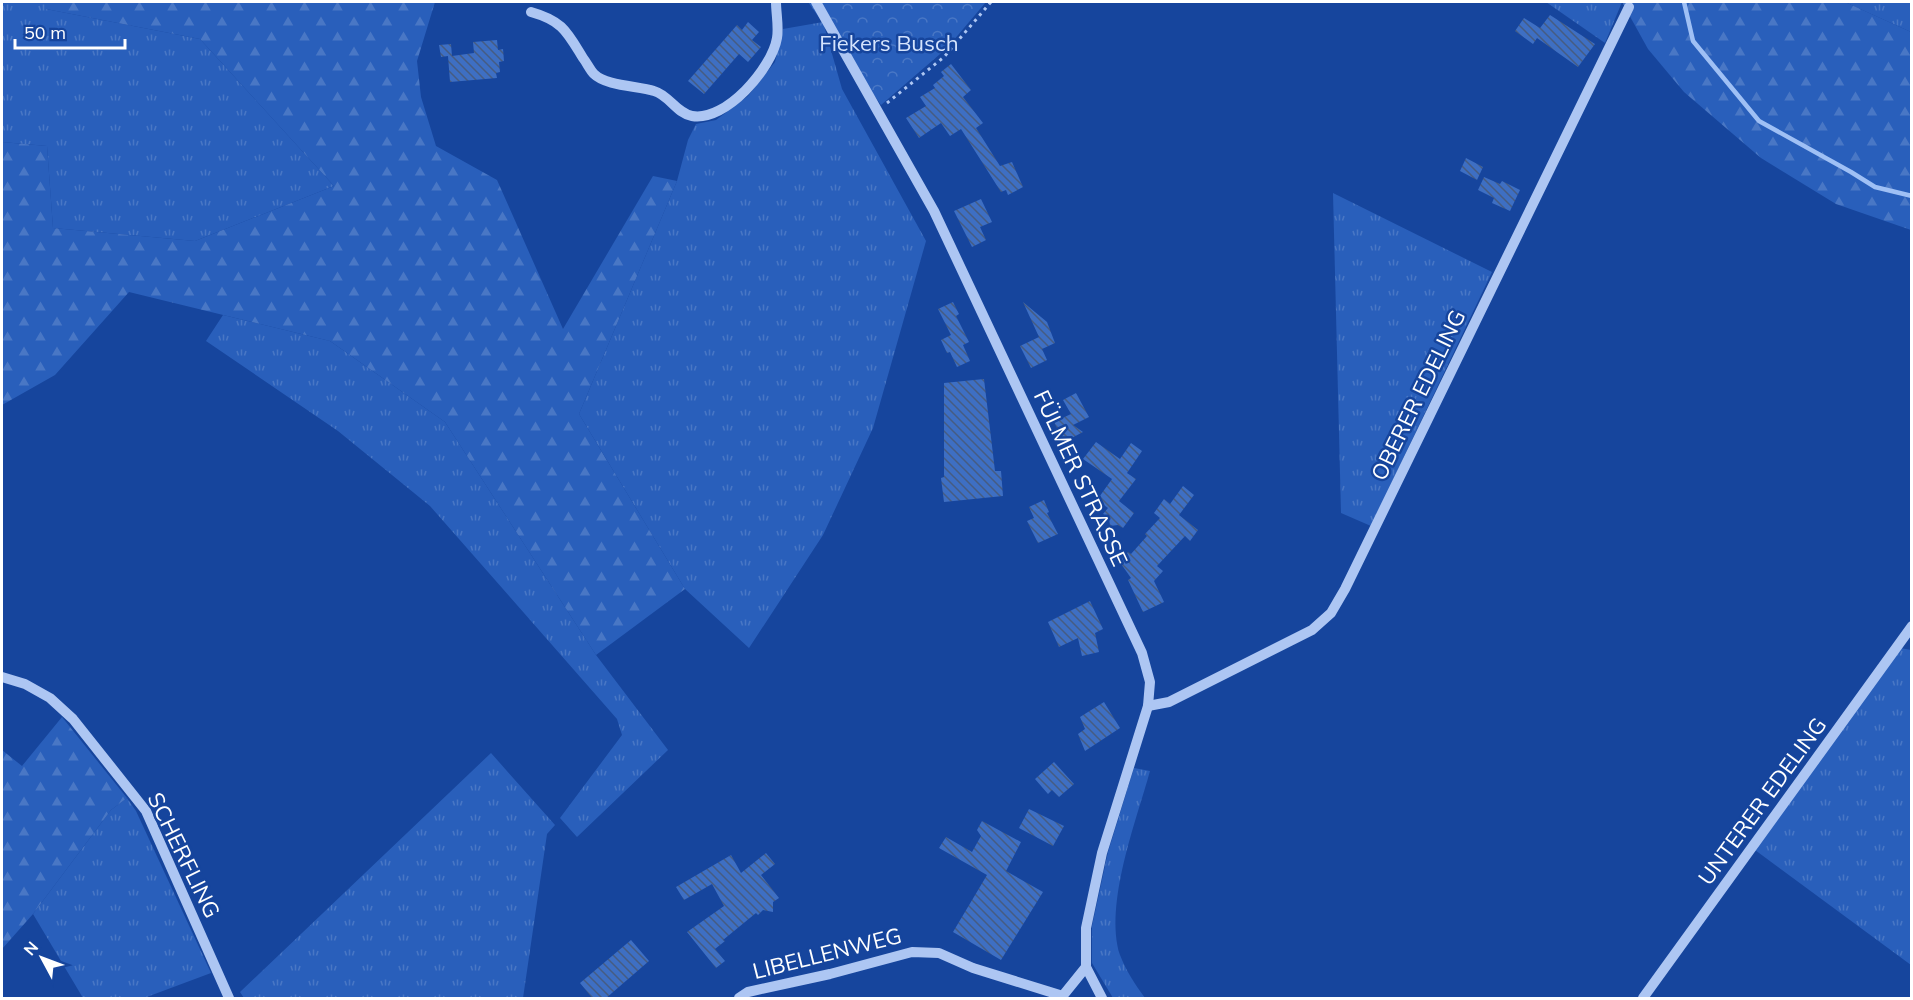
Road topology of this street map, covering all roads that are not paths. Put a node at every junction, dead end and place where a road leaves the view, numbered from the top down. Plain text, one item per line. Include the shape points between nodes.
1 (776, 2) edge
2 (816, 2) edge
3 (1629, 7) dead end
4 (531, 12) dead end
5 (1911, 626) edge
6 (2, 677) edge
7 (1148, 706) junction
8 (1086, 967) junction
9 (1062, 997) edge
10 (229, 999) edge
11 (740, 999) edge
12 (1102, 999) edge
13 (1643, 999) edge

1 - 4 street via 777,37 760,75 724,108 708,116 691,116 660,93 606,81 594,74 566,31 551,18
2 - 7 street, FÜLMER STRASSE via 933,211 1142,653 1150,682
3 - 7 street, OBERER EDELING via 1331,613 1312,630 1169,702
5 - 13 street, UNTERER EDELING
6 - 10 street, SCHERFLING via 50,698 73,719 146,811
7 - 8 street, FÜLMER STRASSE via 1102,853 1086,928
8 - 9 street
8 - 12 street, FÜLMER STRASSE
9 - 11 street, LIBELLENWEG via 939,953 912,952 748,992

